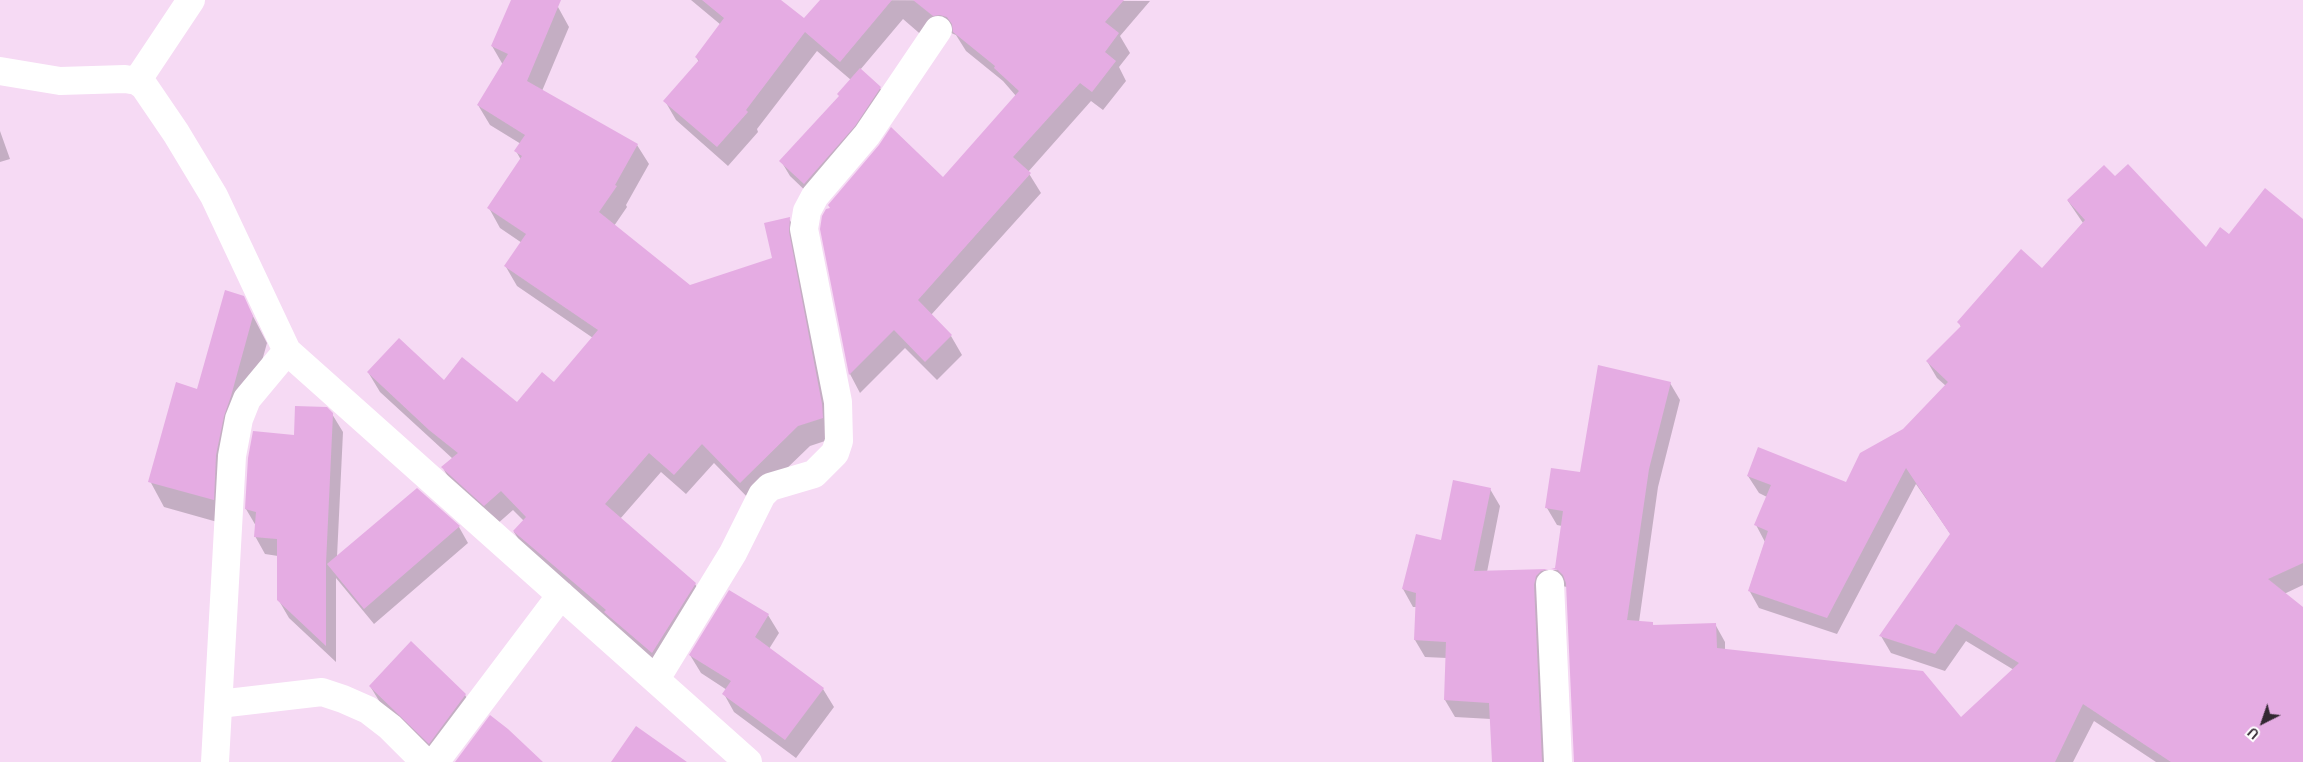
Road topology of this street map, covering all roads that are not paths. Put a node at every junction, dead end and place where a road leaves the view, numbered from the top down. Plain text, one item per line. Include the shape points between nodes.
1 (191, 0) edge
2 (938, 30) dead end
3 (0, 71) edge
4 (137, 81) junction
5 (287, 351) junction
6 (1550, 584) dead end
7 (561, 595) junction
8 (656, 679) junction
9 (219, 704) junction
10 (215, 762) edge
11 (424, 762) edge
12 (435, 762) edge
13 (748, 762) edge
14 (1558, 762) edge

1 - 4 street
2 - 8 street via 867,136 820,190 807,211 804,229 838,402 839,441 835,453 814,474 770,487 762,495 733,553
3 - 4 street via 60,81
4 - 5 street via 149,91 214,196
5 - 7 street
5 - 9 street via 246,399 239,419 232,456
6 - 14 street
7 - 8 street
7 - 12 street
8 - 13 street
9 - 10 street
9 - 11 street via 322,692 368,710 390,727

